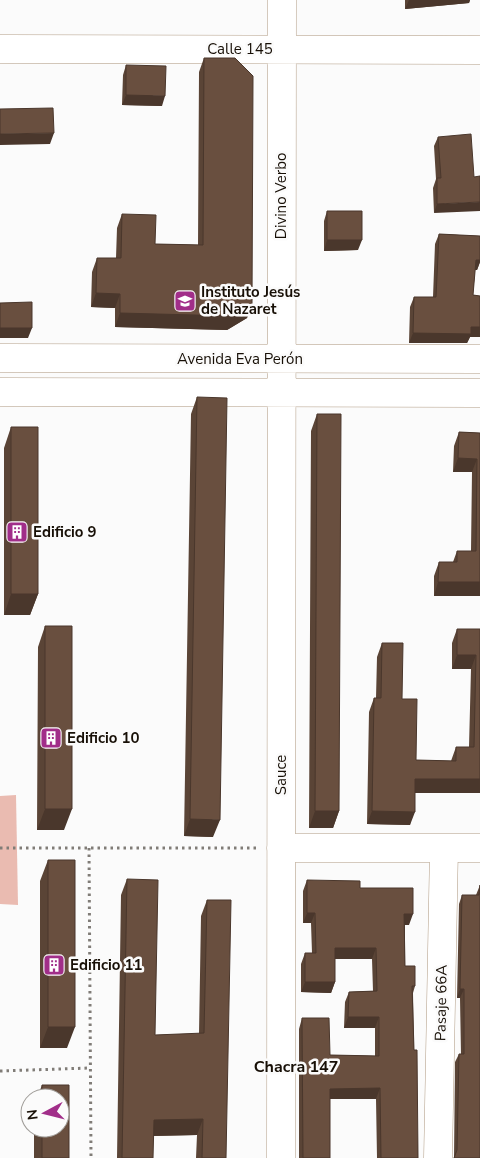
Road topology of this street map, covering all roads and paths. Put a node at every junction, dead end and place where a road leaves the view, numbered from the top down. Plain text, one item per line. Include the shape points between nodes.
1 (282, 0) edge
2 (0, 49) edge
3 (282, 49) junction
4 (480, 50) edge
5 (0, 358) edge
6 (281, 359) junction
7 (480, 359) edge
8 (0, 392) edge
9 (282, 393) junction
10 (480, 393) edge
11 (0, 848) edge
12 (89, 848) junction
13 (281, 848) junction
14 (444, 848) junction
15 (480, 848) edge
16 (90, 1068) junction
17 (0, 1071) edge
18 (90, 1158) edge
19 (281, 1158) edge
20 (438, 1158) edge

1 - 3 street, Divino Verbo
2 - 3 street, Calle 145
3 - 4 street, Calle 145
3 - 6 street, Divino Verbo
5 - 6 street, Avenida Eva Perón
6 - 7 street, Avenida Eva Perón
6 - 9 street, Divino Verbo
8 - 9 street
9 - 10 street
9 - 13 street, Sauce
11 - 12 path
12 - 13 path
12 - 16 path
13 - 14 street
13 - 19 street, Sauce
14 - 15 street
14 - 20 street, Pasaje 66A
16 - 17 path
16 - 18 path

